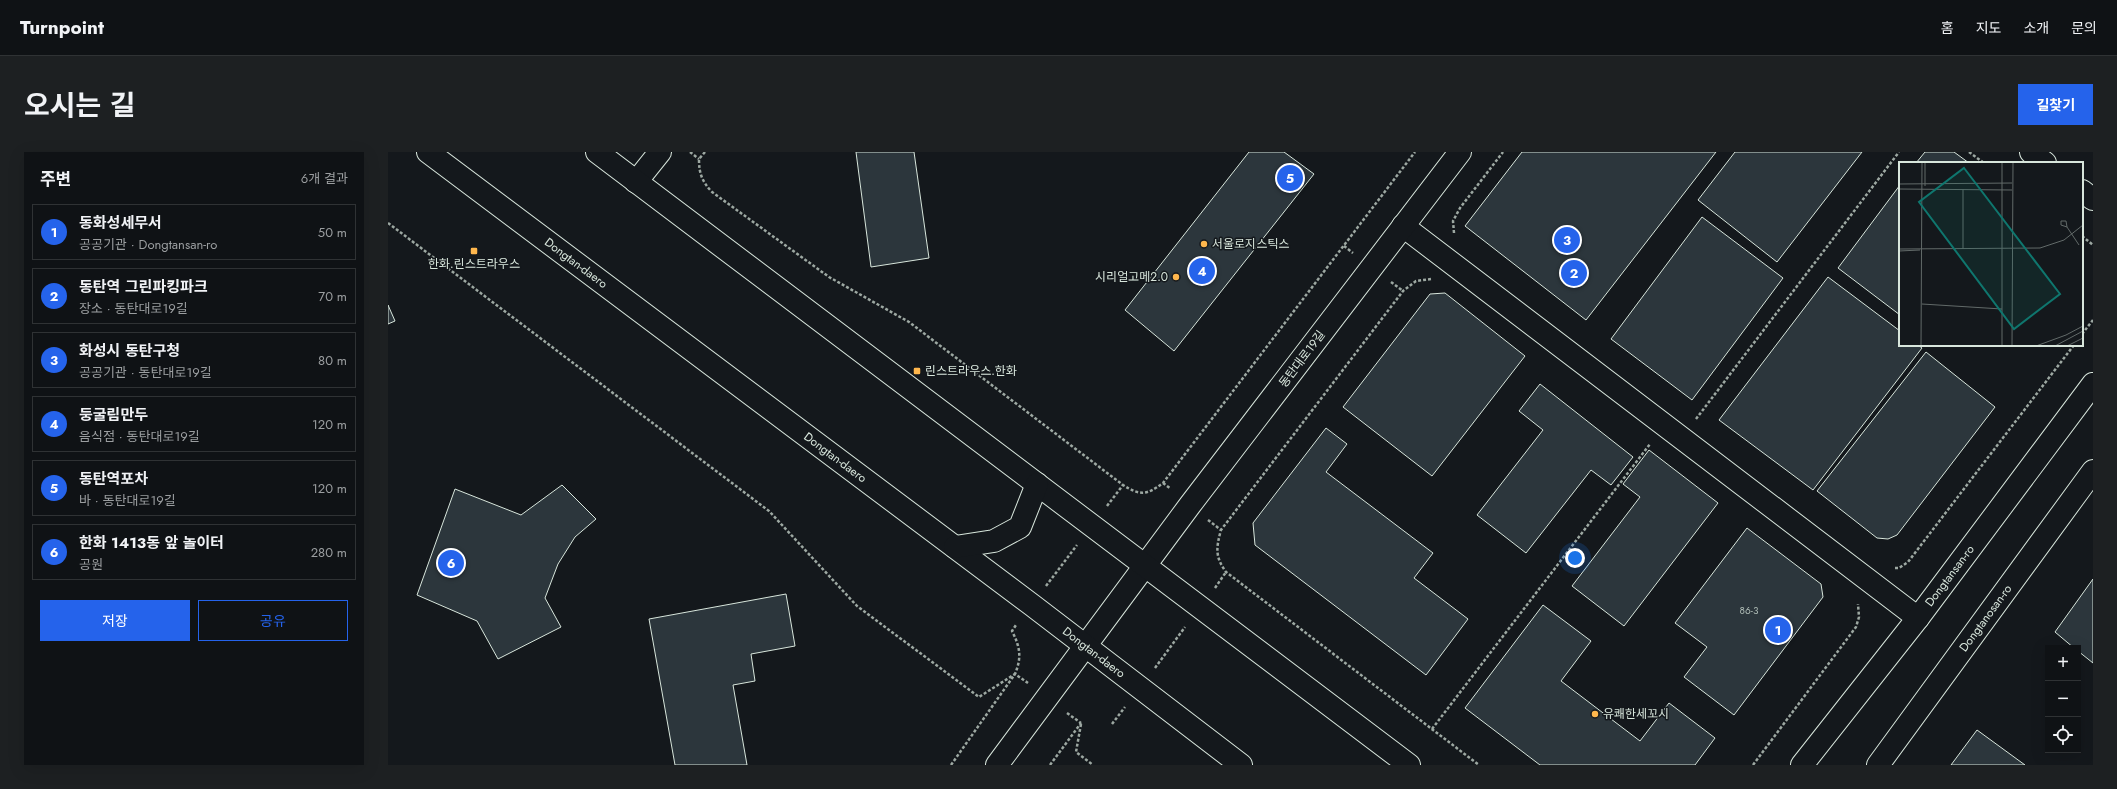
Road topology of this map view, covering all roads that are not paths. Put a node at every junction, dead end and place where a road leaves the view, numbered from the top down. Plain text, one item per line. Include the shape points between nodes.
1 (428, 152) edge
2 (597, 152) edge
3 (660, 152) edge
4 (1460, 152) edge
5 (2031, 152) edge
6 (2044, 162) edge
7 (636, 182) junction
8 (2083, 192) edge
9 (2093, 199) edge
10 (1403, 226) junction
11 (2093, 384) edge
12 (2093, 471) edge
13 (1037, 484) junction
14 (955, 547) junction
15 (1146, 566) junction
16 (1918, 618) junction
17 (1086, 646) junction
18 (997, 765) edge
19 (1241, 765) edge
20 (1409, 765) edge
21 (1802, 765) edge
22 (1878, 765) edge

1 - 14 street, Dongtan-daero
2 - 7 street
3 - 7 street
4 - 10 street, 동탄대로19길
5 - 6 street
7 - 13 street
8 - 9 street
10 - 15 street, 동탄대로19길
10 - 16 street
11 - 16 street, Dongtansan-ro
12 - 22 street, Dongtanosan-ro
13 - 14 street via 1020,527 994,541
13 - 15 street
14 - 17 street, Dongtan-daero
15 - 17 street, 동탄대로19길
15 - 20 street
16 - 21 street, Dongtansan-ro
17 - 18 street, 동탄대로19길
17 - 19 street, Dongtan-daero

